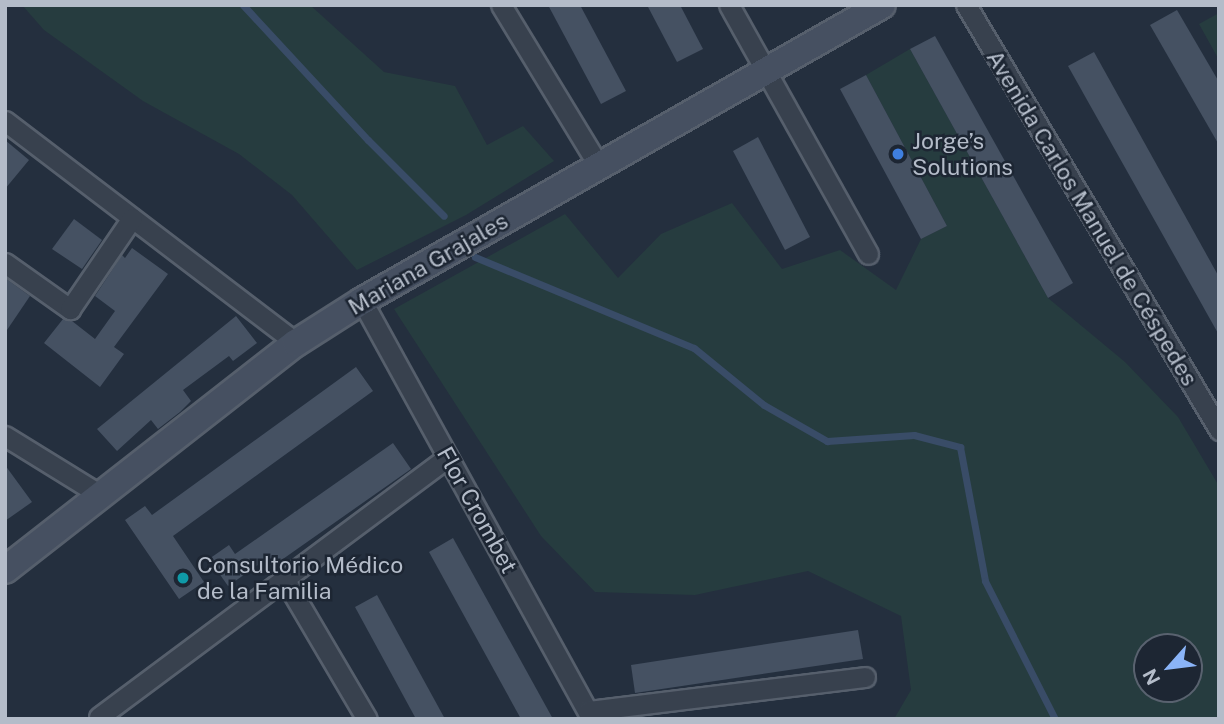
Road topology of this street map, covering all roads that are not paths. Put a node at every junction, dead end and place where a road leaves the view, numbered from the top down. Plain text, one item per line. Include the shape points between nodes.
1 (501, 5) edge
2 (729, 5) edge
3 (882, 5) edge
4 (966, 5) edge
5 (766, 71) junction
6 (5, 121) edge
7 (599, 166) junction
8 (132, 218) junction
9 (868, 254) dead end
10 (5, 263) edge
11 (362, 300) junction
12 (296, 344) junction
13 (1219, 430) edge
14 (5, 436) edge
15 (448, 457) junction
16 (102, 496) junction
17 (5, 570) edge
18 (285, 580) junction
19 (865, 677) dead end
20 (590, 715) edge
21 (99, 717) edge
22 (367, 719) edge

1 - 7 street
2 - 5 street
3 - 5 street, Mariana Grajales
4 - 13 street, Avenida Carlos Manuel de Céspedes
5 - 7 street, Mariana Grajales
5 - 9 street
6 - 8 street
7 - 11 street, Mariana Grajales
8 - 10 street via 70,309
8 - 12 street
11 - 12 street, Mariana Grajales
11 - 15 street, Flor Crombet
12 - 16 street, Mariana Grajales
14 - 16 street
15 - 18 street
15 - 20 street, Flor Crombet
16 - 17 street, Mariana Grajales
18 - 21 street
18 - 22 street
19 - 20 street

